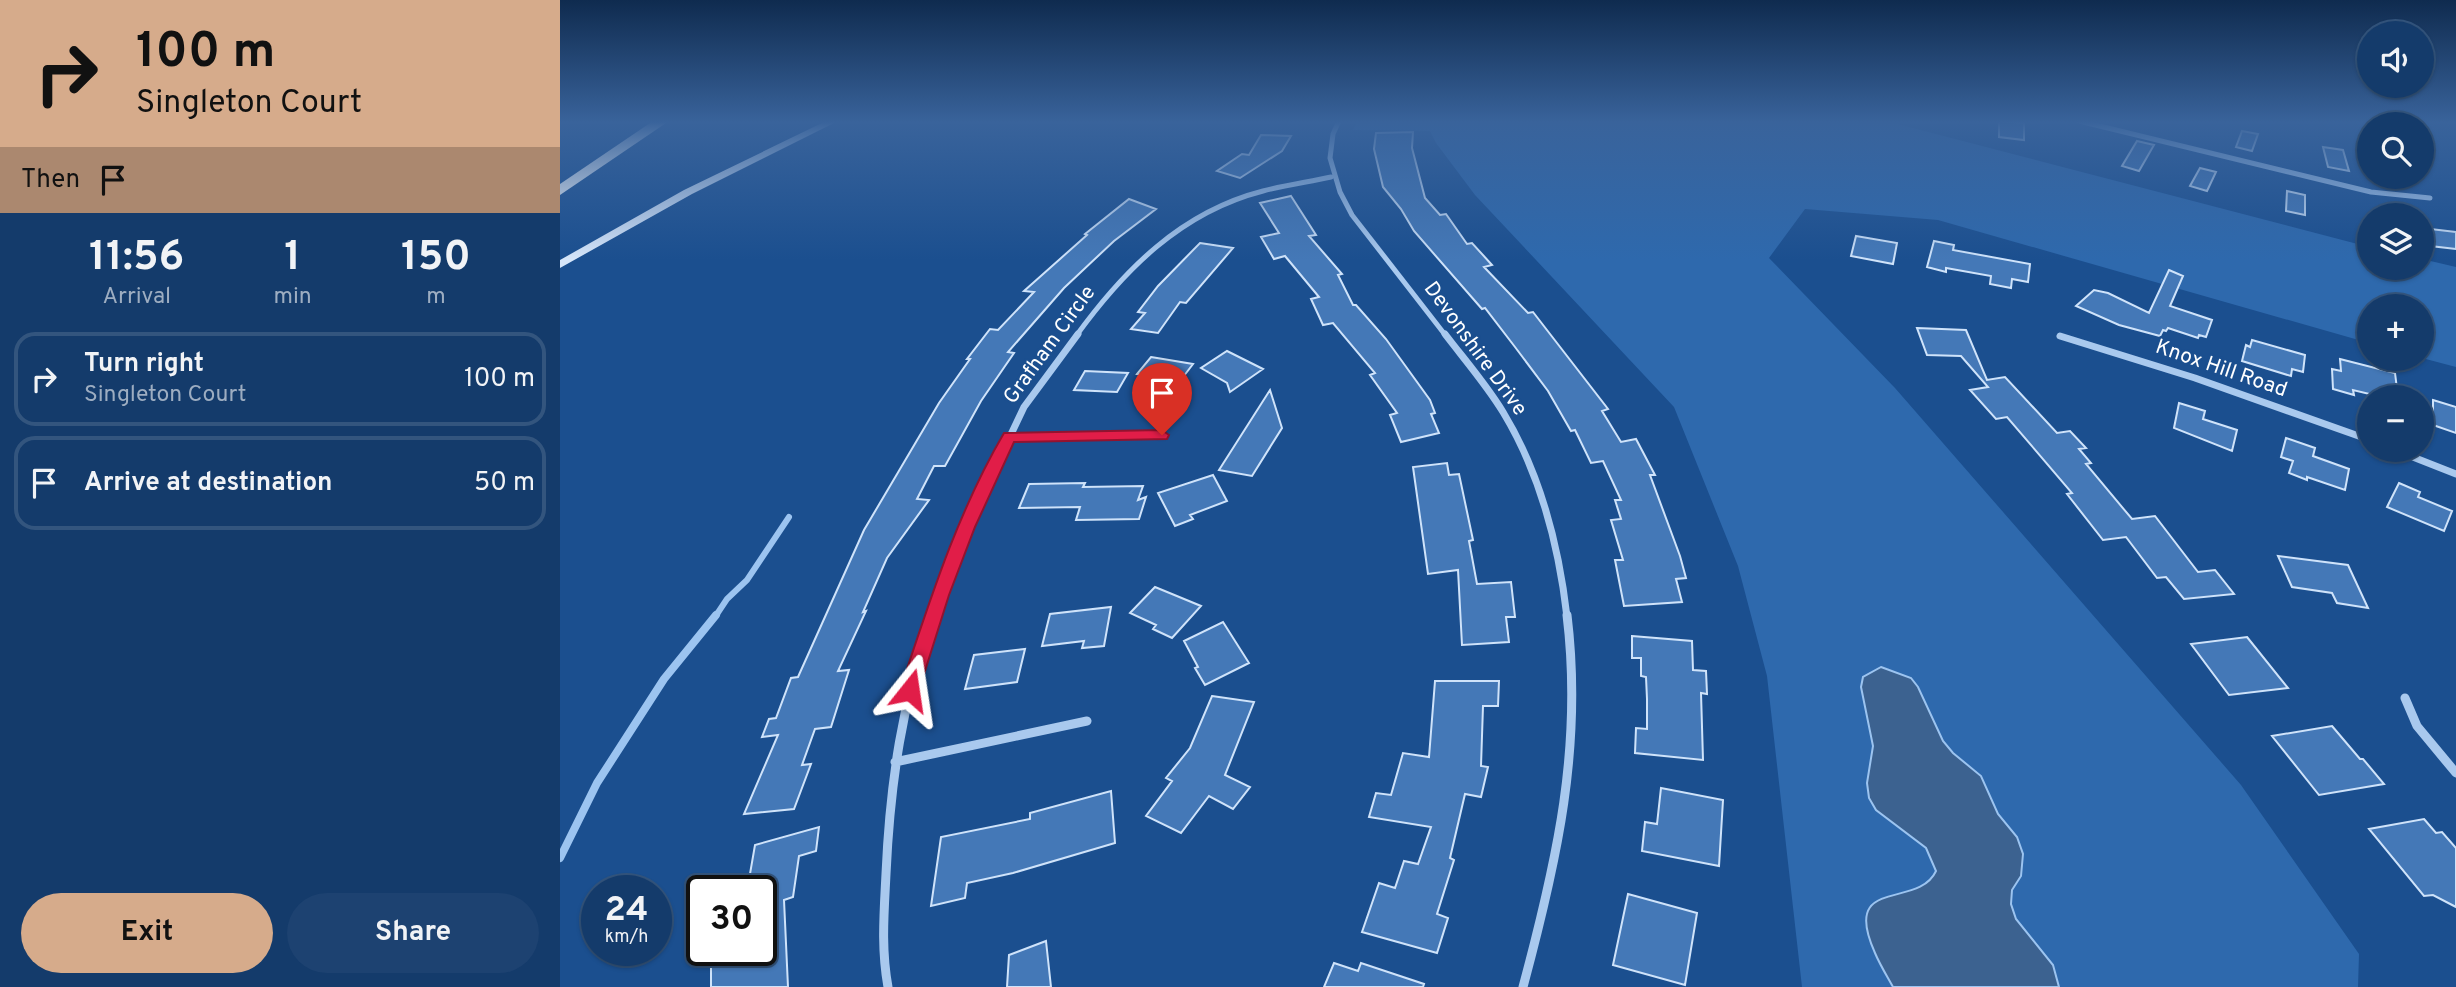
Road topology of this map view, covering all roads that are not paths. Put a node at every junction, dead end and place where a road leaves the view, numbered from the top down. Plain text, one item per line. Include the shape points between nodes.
1 (578, 167) edge
2 (592, 167) edge
3 (739, 167) edge
4 (1331, 167) edge
5 (2268, 167) edge
6 (1331, 177) junction
7 (560, 178) edge
8 (560, 191) edge
9 (2430, 198) dead end
10 (560, 265) edge
11 (2060, 336) dead end
12 (1162, 435) dead end
13 (2357, 435) edge
14 (1009, 437) junction
15 (2426, 462) edge
16 (2456, 474) edge
17 (2406, 698) dead end
18 (1087, 721) dead end
19 (895, 762) junction
20 (2456, 773) edge
21 (888, 987) edge
22 (1523, 987) edge

1 - 7 highway
2 - 8 highway
3 - 10 street
4 - 6 street
5 - 9 street via 2371,192
6 - 14 street, Grafham Circle via 1261,191 1212,209 1175,230 1103,299 1024,407
6 - 22 street, Devonshire Drive via 1352,215 1504,414 1534,474 1549,520 1567,617 1572,729 1569,784 1559,847
11 - 13 street, Knox Hill Road
12 - 14 street
14 - 19 street, Grafham Circle via 967,527 922,645
15 - 16 street
17 - 20 street via 2417,726
18 - 19 street
19 - 21 street, Grafham Circle via 882,951

